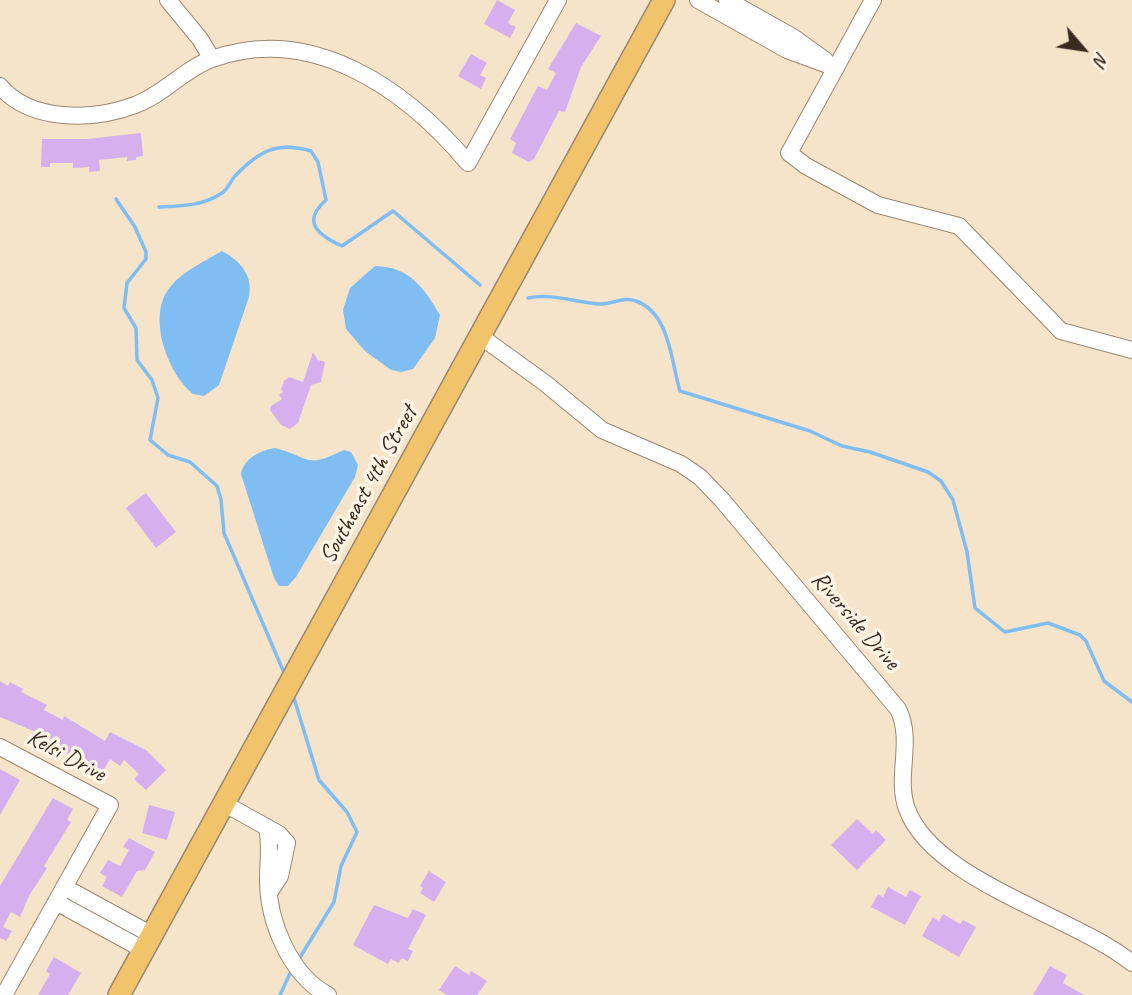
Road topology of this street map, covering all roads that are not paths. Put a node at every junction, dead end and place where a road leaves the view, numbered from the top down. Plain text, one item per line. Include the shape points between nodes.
1 (168, 0) edge
2 (558, 0) edge
3 (664, 0) edge
4 (698, 0) edge
5 (727, 0) edge
6 (873, 0) edge
7 (212, 59) junction
8 (836, 68) junction
9 (0, 86) edge
10 (480, 336) junction
11 (1132, 350) edge
12 (0, 747) edge
13 (225, 804) junction
14 (64, 887) junction
15 (56, 902) junction
16 (148, 943) junction
17 (1132, 963) edge
18 (4, 995) edge
19 (119, 995) edge
20 (328, 995) edge

1 - 7 street
2 - 7 street via 468,163 405,101 332,59 295,50 264,49
3 - 10 main road, Southeast 4th Street
4 - 8 street via 787,50
5 - 8 street via 793,37
6 - 8 street
7 - 9 street via 143,102 121,110 32,111
8 - 11 street via 789,153 878,205 960,226 1061,331
10 - 13 main road, Southeast 4th Street
10 - 17 street, Riverside Drive via 602,430 681,464 722,500 898,709 906,736 906,808 933,845 966,871
12 - 14 street, Kelsi Drive via 110,805
13 - 16 main road, Southeast 4th Street
13 - 20 street via 285,839 288,848 280,876 269,892 281,936 298,972
14 - 15 street
14 - 16 street
15 - 16 street
15 - 18 street
16 - 19 main road, Southeast 4th Street

